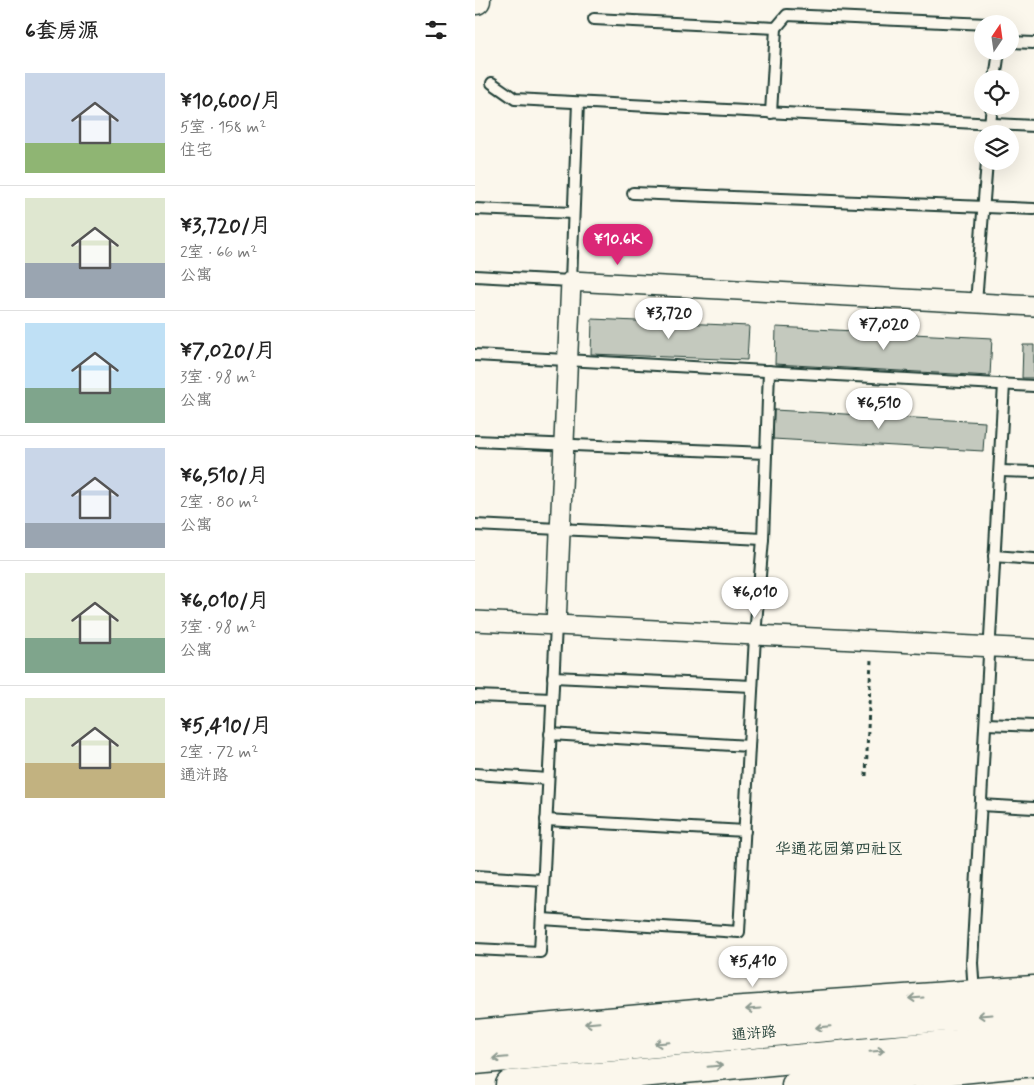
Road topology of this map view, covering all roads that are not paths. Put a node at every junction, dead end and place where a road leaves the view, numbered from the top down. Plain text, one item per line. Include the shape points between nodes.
1 (594, 18) dead end
2 (974, 23) edge
3 (776, 28) junction
4 (1019, 42) edge
5 (1034, 43) edge
6 (492, 84) dead end
7 (578, 103) junction
8 (771, 113) junction
9 (1034, 126) edge
10 (1019, 127) edge
11 (974, 128) edge
12 (986, 170) edge
13 (633, 192) dead end
14 (984, 206) junction
15 (475, 209) edge
16 (1034, 209) edge
17 (573, 213) junction
18 (475, 276) edge
19 (571, 281) junction
20 (976, 303) junction
21 (1034, 306) edge
22 (475, 355) edge
23 (567, 360) junction
24 (769, 371) junction
25 (1003, 384) junction
26 (1034, 386) edge
27 (475, 441) edge
28 (563, 445) junction
29 (766, 453) junction
30 (1000, 470) junction
31 (1034, 472) edge
32 (475, 525) edge
33 (560, 529) junction
34 (763, 539) junction
35 (994, 556) junction
36 (1034, 559) edge
37 (475, 621) edge
38 (556, 625) junction
39 (755, 636) junction
40 (990, 647) junction
41 (1034, 649) edge
42 (553, 676) junction
43 (752, 686) junction
44 (475, 696) edge
45 (552, 699) junction
46 (986, 724) junction
47 (1034, 726) edge
48 (550, 734) junction
49 (749, 746) junction
50 (475, 774) edge
51 (548, 779) junction
52 (981, 805) junction
53 (1034, 808) edge
54 (546, 820) junction
55 (745, 831) junction
56 (475, 876) edge
57 (543, 880) junction
58 (541, 919) junction
59 (475, 949) edge
60 (1034, 990) edge
61 (974, 994) junction
62 (1034, 1011) edge
63 (475, 1034) edge
64 (1034, 1037) edge
65 (475, 1060) edge
66 (1034, 1062) edge
67 (510, 1085) edge
68 (796, 1085) edge

1 - 3 lane
2 - 3 lane via 787,15
3 - 8 lane
4 - 5 lane
6 - 7 lane via 515,99
7 - 8 lane
7 - 17 lane
8 - 11 lane
9 - 10 lane
12 - 14 lane
13 - 14 lane
14 - 16 lane
14 - 20 lane
15 - 17 lane
17 - 19 lane
18 - 19 lane
19 - 20 street
19 - 23 street
20 - 21 street
22 - 23 lane
23 - 24 lane
23 - 28 street
24 - 25 lane
24 - 29 lane
25 - 26 lane
25 - 30 lane
27 - 28 lane
28 - 29 lane
28 - 33 street
29 - 34 lane
30 - 31 lane
30 - 35 lane
32 - 33 lane
33 - 34 lane
33 - 38 street
34 - 39 lane
35 - 36 lane
35 - 40 lane
37 - 38 street
38 - 39 street
38 - 42 lane
39 - 40 street
39 - 43 lane
40 - 41 street
40 - 46 lane
42 - 43 lane
42 - 45 lane
43 - 49 lane
44 - 45 lane
45 - 48 lane
46 - 47 lane
46 - 52 lane
48 - 49 lane
48 - 51 lane
49 - 55 lane
50 - 51 lane
51 - 54 lane
52 - 53 lane
52 - 61 lane via 972,963
54 - 55 lane
54 - 57 lane
55 - 58 lane via 739,932
56 - 57 lane
57 - 58 lane
58 - 59 lane via 540,952
60 - 61 main road, 通浒路
61 -> 63 main road, 通浒路 via 729,1011
62 -> 65 main road, 通浒路
67 -> 64 main road, 通浒路
66 - 68 main road

